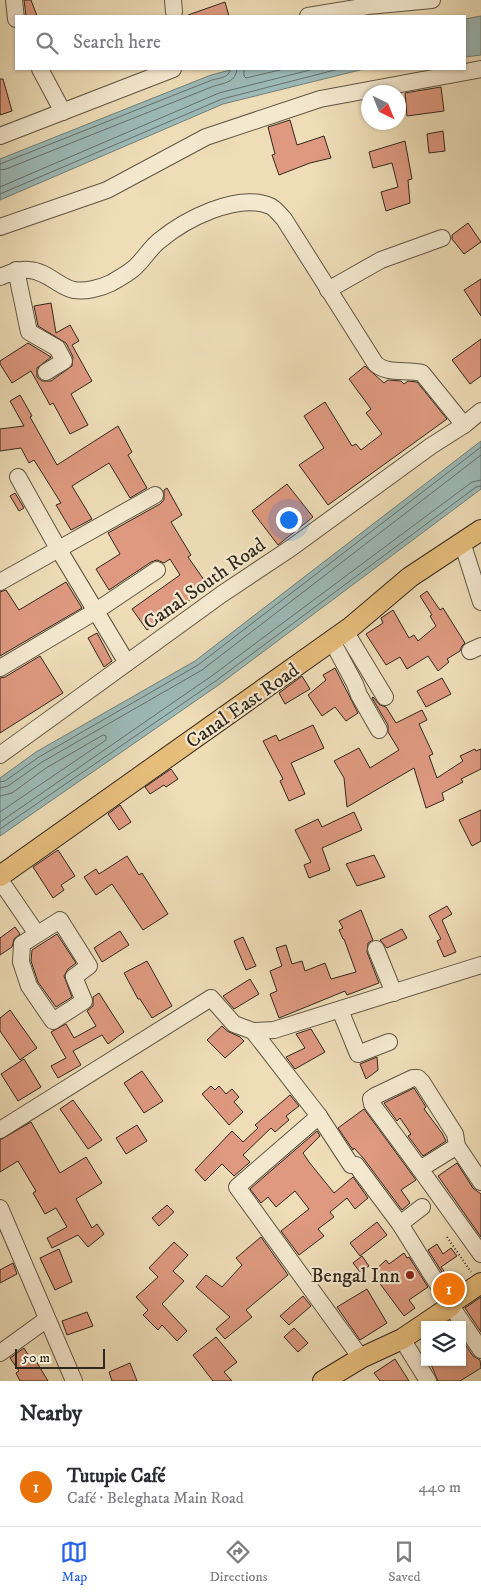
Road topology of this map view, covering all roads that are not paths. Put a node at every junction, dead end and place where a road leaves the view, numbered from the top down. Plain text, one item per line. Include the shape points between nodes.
1 (14, 0) edge
2 (432, 0) edge
3 (16, 15) edge
4 (314, 15) edge
5 (41, 70) edge
6 (170, 70) edge
7 (481, 70) edge
8 (63, 112) junction
9 (0, 122) edge
10 (28, 125) junction
11 (0, 136) edge
12 (0, 227) edge
13 (442, 238) dead end
14 (16, 270) junction
15 (0, 277) edge
16 (328, 290) junction
17 (46, 372) dead end
18 (481, 411) edge
19 (464, 425) junction
20 (18, 477) dead end
21 (155, 495) dead end
22 (481, 530) edge
23 (462, 542) junction
24 (59, 550) junction
25 (157, 570) dead end
26 (0, 582) edge
27 (481, 602) edge
28 (96, 612) junction
29 (338, 636) junction
30 (127, 663) junction
31 (0, 668) edge
32 (384, 697) dead end
33 (379, 730) dead end
34 (0, 755) edge
35 (0, 876) edge
36 (0, 880) edge
37 (37, 934) junction
38 (376, 949) dead end
39 (481, 965) edge
40 (394, 994) junction
41 (340, 1010) junction
42 (253, 1031) junction
43 (389, 1042) dead end
44 (319, 1116) junction
45 (0, 1130) edge
46 (457, 1146) junction
47 (420, 1169) junction
48 (481, 1182) edge
49 (422, 1207) dead end
50 (0, 1208) edge
51 (400, 1224) junction
52 (481, 1254) edge
53 (480, 1284) edge
54 (451, 1305) junction
55 (47, 1319) junction
56 (402, 1339) junction
57 (481, 1350) edge
58 (0, 1353) edge
59 (360, 1358) junction
60 (74, 1381) edge
61 (323, 1381) edge
62 (428, 1381) edge

1 - 3 street
2 - 4 street
5 - 8 street
6 - 8 street
7 - 12 street via 320,99 206,137 107,190
8 - 10 street
9 - 10 street
10 - 11 street
13 - 16 street via 381,260
14 - 15 street
14 - 16 street via 42,273 73,290 93,289 110,284 133,269 173,229 230,204 251,201 272,206 284,219
14 - 17 street via 29,332 57,348 64,361
16 - 19 street via 378,366 422,373
18 - 19 street, Canal South Road
19 - 30 street, Canal South Road
20 - 24 street
21 - 24 street
22 - 23 main road, Canal East Road
23 - 27 street
23 - 29 main road, Canal East Road via 410,577
24 - 26 street
24 - 28 street
25 - 28 street
28 - 30 street
28 - 31 street
29 - 32 street
29 - 33 street via 358,695
29 - 35 main road, Canal East Road
30 - 34 street, Canal South Road
36 - 37 street
37 - 37 street via 22,944 21,962 30,986 53,1021 84,1000 74,977 89,966 60,920
38 - 40 street
39 - 40 street
40 - 41 street
41 - 42 street via 274,1030
41 - 43 street via 358,1054
42 - 44 street
42 - 45 street via 234,1024 211,998
44 - 51 street via 351,1164 356,1165
44 - 59 street via 237,1187
46 - 47 street
46 - 47 street via 455,1134 418,1078 375,1096 371,1099 372,1104
46 - 48 street
47 - 52 street
49 - 51 street
50 - 55 street
51 - 54 street
53 - 54 main road
54 - 56 main road
54 - 57 street
55 - 58 street
55 - 60 street
56 - 59 main road
56 - 62 street
59 - 61 main road

